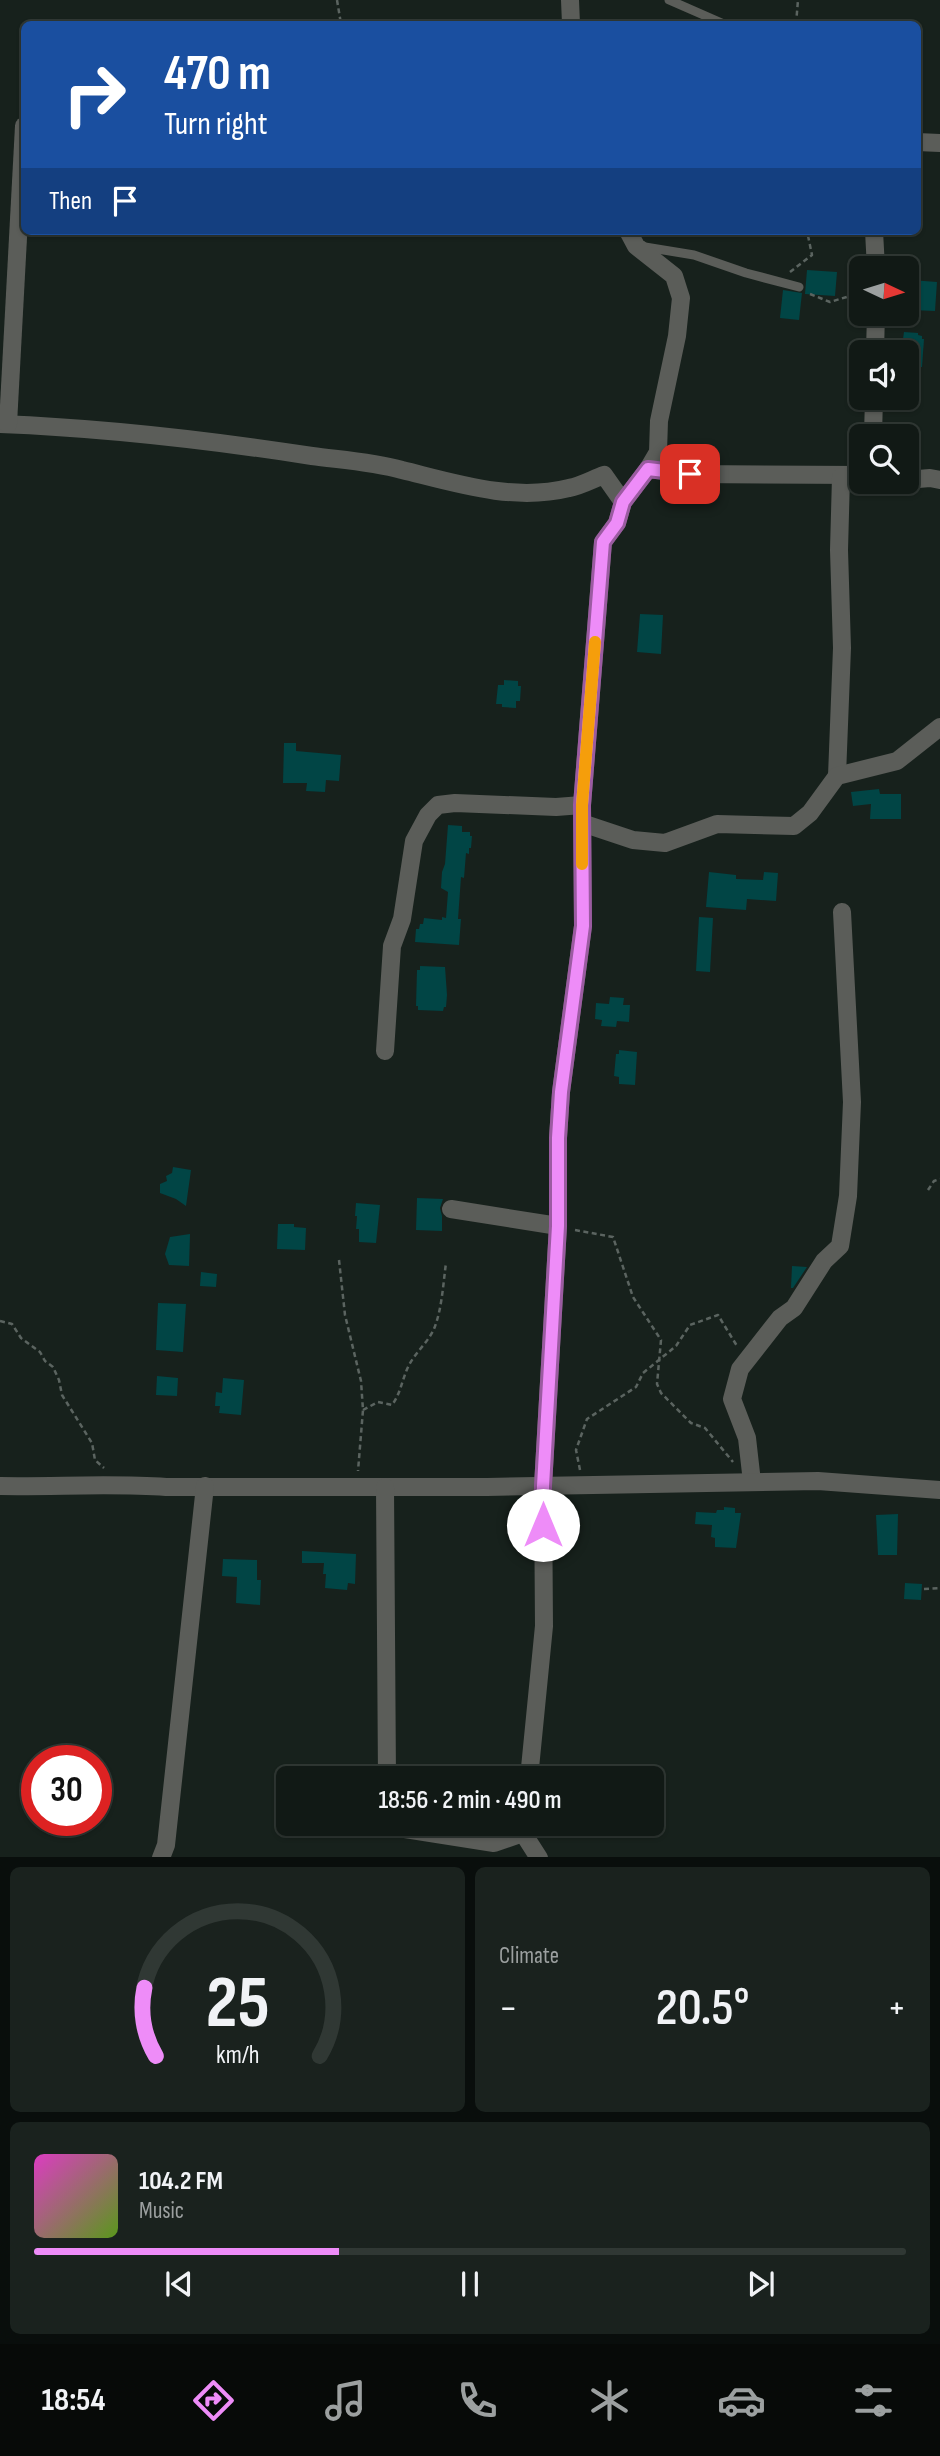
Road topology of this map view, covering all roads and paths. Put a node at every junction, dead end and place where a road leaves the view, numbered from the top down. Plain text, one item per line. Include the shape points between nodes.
1 (337, 0) edge
2 (570, 0) edge
3 (669, 0) edge
4 (798, 0) edge
5 (340, 21) edge
6 (571, 21) edge
7 (717, 21) edge
8 (796, 21) edge
9 (921, 142) edge
10 (940, 143) edge
11 (21, 171) edge
12 (808, 235) edge
13 (874, 235) edge
14 (632, 238) edge
15 (875, 256) edge
16 (799, 286) junction
17 (849, 296) edge
18 (4, 424) edge
19 (648, 469) junction
20 (849, 476) edge
21 (841, 477) junction
22 (919, 480) edge
23 (940, 480) edge
24 (623, 502) junction
25 (940, 727) edge
26 (837, 776) junction
27 (582, 805) junction
28 (582, 823) junction
29 (842, 912) dead end
30 (384, 1051) dead end
31 (940, 1179) edge
32 (928, 1190) dead end
33 (452, 1209) dead end
34 (558, 1226) junction
35 (339, 1260) dead end
36 (446, 1263) dead end
37 (0, 1321) edge
38 (660, 1360) junction
39 (746, 1361) junction
40 (363, 1410) junction
41 (752, 1482) junction
42 (124, 1484) junction
43 (583, 1484) junction
44 (0, 1486) edge
45 (205, 1486) junction
46 (543, 1486) junction
47 (357, 1487) junction
48 (385, 1487) junction
49 (940, 1490) edge
50 (924, 1588) dead end
51 (940, 1588) edge
52 (387, 1766) edge
53 (530, 1766) edge
54 (450, 1836) edge
55 (508, 1836) edge
56 (527, 1836) edge
57 (161, 1857) edge
58 (539, 1857) edge

1 - 5 path
2 - 6 street
3 - 7 lane
4 - 8 path
9 - 10 street
11 - 18 street
12 - 16 path via 812,255 790,274
13 - 15 street
14 - 16 lane
14 - 19 street via 674,276 681,298 659,421 658,452
16 - 17 path via 830,302
18 - 24 street via 209,441 381,466 497,491 570,488 604,475
19 - 21 street
19 - 24 street
20 - 21 street
21 - 26 street
22 - 23 street
24 - 27 street via 617,523 603,542
25 - 26 street via 897,761
26 - 28 street via 810,813 794,826 717,824 665,843 633,840
27 - 28 street
27 - 30 street via 455,803 438,805 428,815 414,841 402,919 392,946
28 - 34 street via 583,926 561,1092
29 - 39 street via 852,1102 848,1196 840,1246 824,1261 794,1308 780,1318
31 - 32 path
33 - 34 street
34 - 38 path via 613,1237 633,1297 661,1340
34 - 46 street
35 - 40 path
36 - 40 path via 434,1328 408,1367 400,1394 392,1405 378,1402
37 - 42 path via 12,1324 53,1367 62,1395 92,1443 95,1460
38 - 39 path via 690,1325 718,1315
38 - 41 path via 657,1384 666,1400 691,1423 705,1428
38 - 43 path via 643,1373 636,1387 587,1419 576,1450
39 - 41 street via 736,1377 732,1399 747,1438
40 - 47 path
41 - 43 street
41 - 49 street
42 - 44 street
42 - 45 street
43 - 46 street
45 - 47 street
45 - 57 street via 166,1845
46 - 48 street
46 - 53 street via 544,1626
47 - 48 street
48 - 52 street
50 - 51 path
54 - 55 street via 494,1843
56 - 58 street

